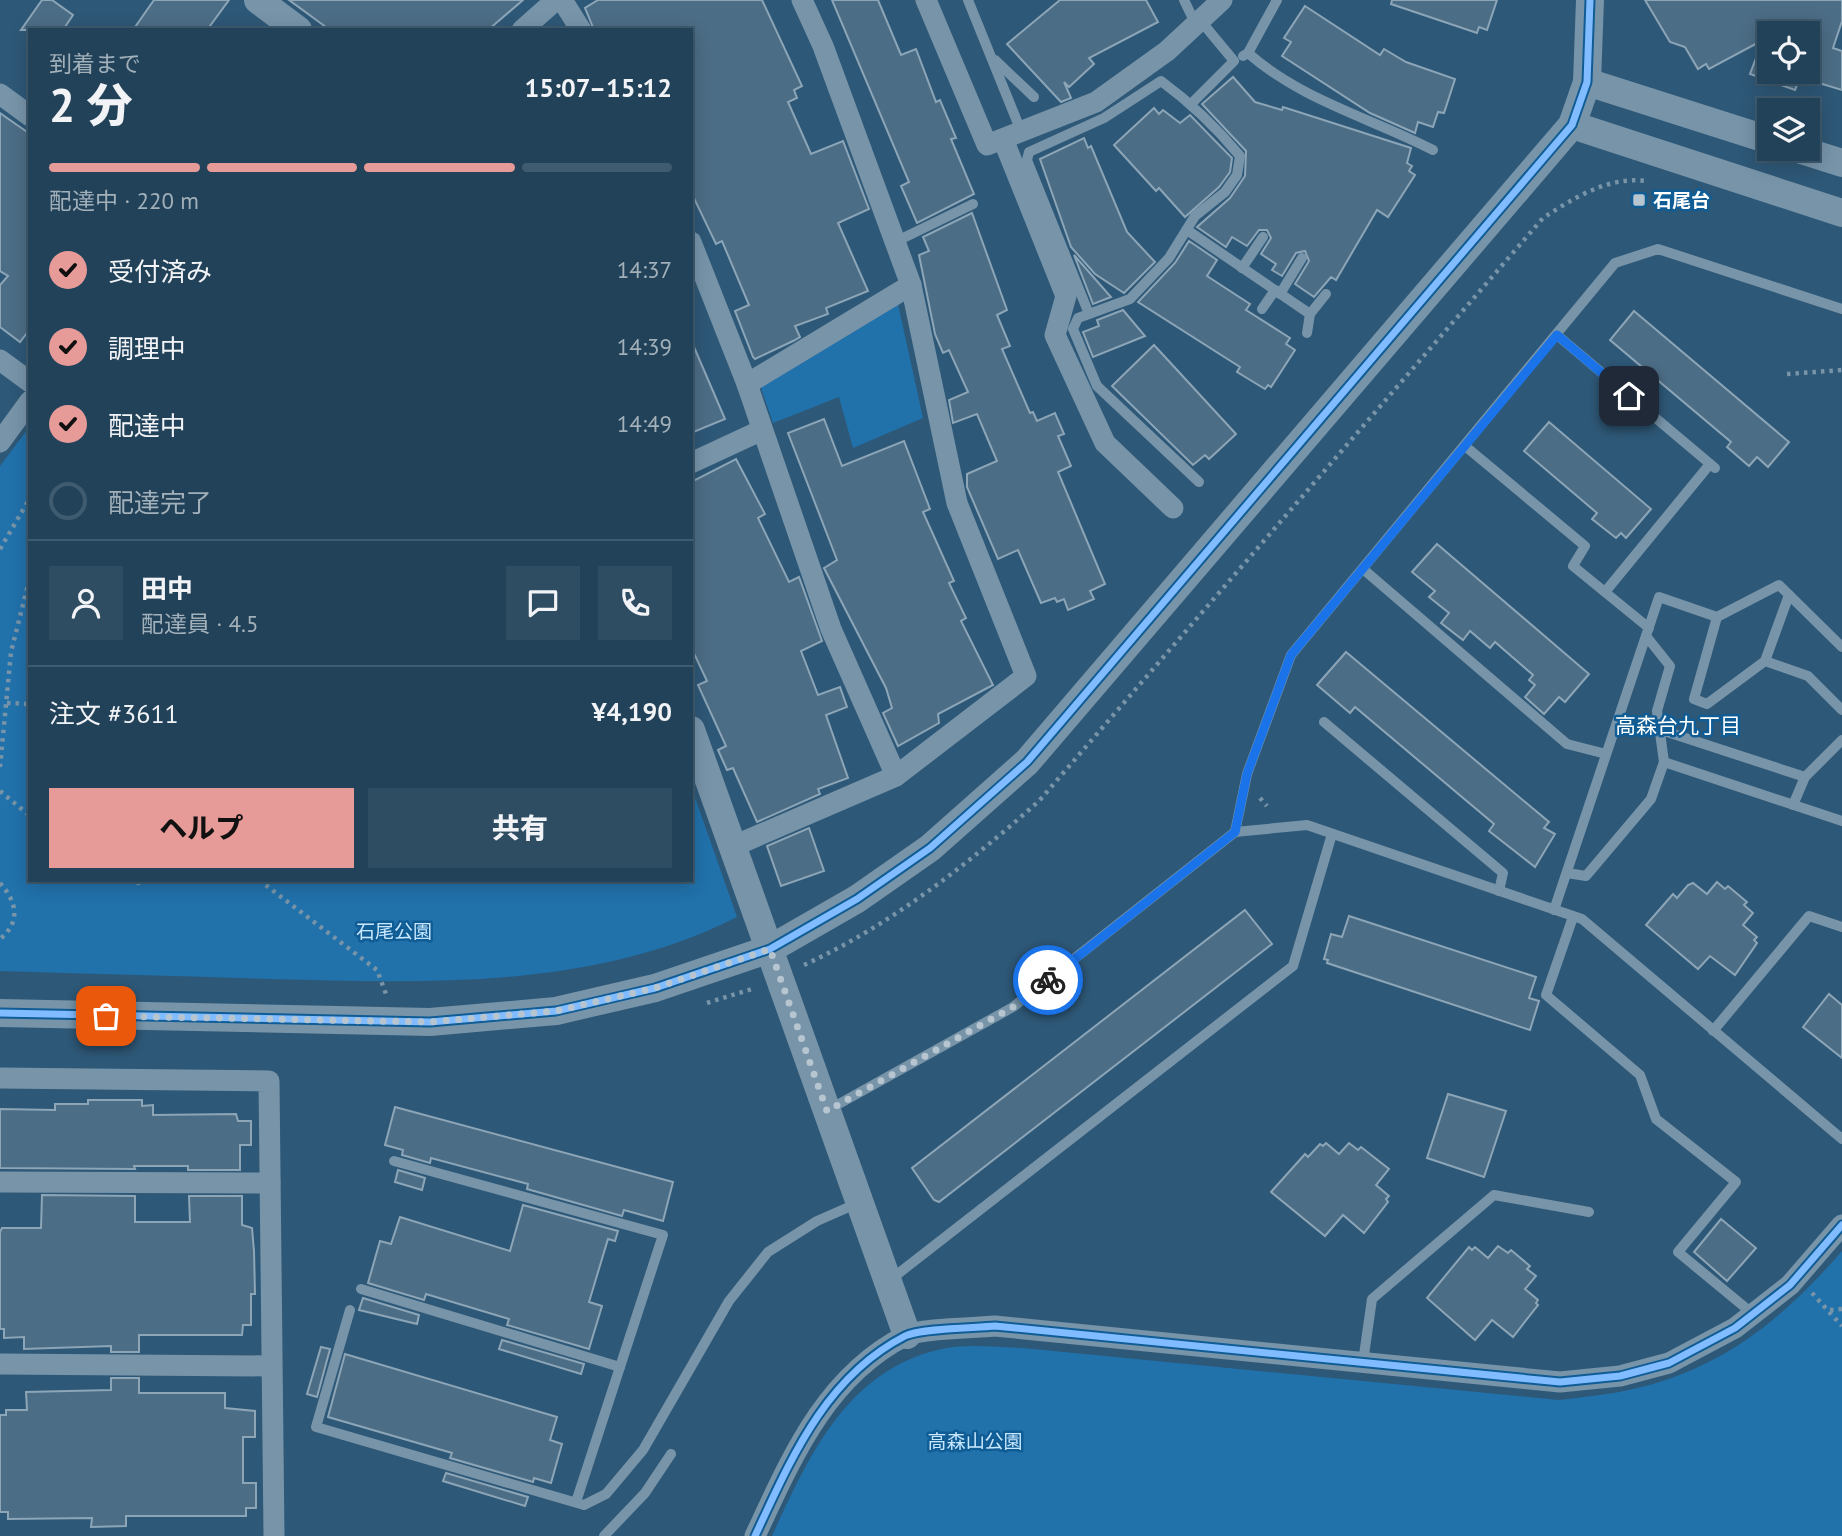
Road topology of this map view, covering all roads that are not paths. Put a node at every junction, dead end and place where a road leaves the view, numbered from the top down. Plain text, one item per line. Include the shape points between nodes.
1 (258, 0) edge
2 (556, 0) edge
3 (562, 0) edge
4 (802, 0) edge
5 (926, 0) edge
6 (968, 0) edge
7 (1184, 0) edge
8 (1222, 0) edge
9 (1277, 0) edge
10 (1590, 0) edge
11 (1198, 23) junction
12 (295, 28) edge
13 (524, 28) edge
14 (580, 28) edge
15 (1248, 53) junction
16 (990, 55) junction
17 (1234, 61) junction
18 (1587, 82) junction
19 (0, 94) edge
20 (1034, 97) dead end
21 (1192, 103) junction
22 (28, 115) edge
23 (1572, 125) junction
24 (1012, 135) junction
25 (1757, 136) edge
26 (1433, 150) dead end
27 (1820, 156) edge
28 (1842, 163) edge
29 (973, 204) dead end
30 (1842, 213) edge
31 (1187, 230) junction
32 (1263, 237) dead end
33 (895, 242) junction
34 (693, 247) edge
35 (1302, 258) dead end
36 (1242, 268) junction
37 (911, 285) junction
38 (1277, 292) junction
39 (1326, 294) dead end
40 (1262, 309) dead end
41 (1842, 309) edge
42 (1089, 314) junction
43 (1310, 314) junction
44 (1307, 333) dead end
45 (1557, 335) junction
46 (0, 360) edge
47 (28, 381) edge
48 (747, 384) junction
49 (28, 404) edge
50 (762, 430) junction
51 (0, 442) edge
52 (1465, 446) junction
53 (693, 462) edge
54 (1199, 482) dead end
55 (1173, 508) dead end
56 (1363, 569) junction
57 (1605, 592) junction
58 (1789, 595) junction
59 (1717, 617) junction
60 (1647, 632) junction
61 (1842, 647) edge
62 (1766, 661) junction
63 (1842, 710) edge
64 (1324, 722) dead end
65 (1658, 729) junction
66 (693, 735) edge
67 (1842, 740) edge
68 (1606, 754) junction
69 (1664, 762) junction
70 (896, 776) junction
71 (1805, 777) junction
72 (1793, 805) junction
73 (1842, 821) edge
74 (1235, 832) junction
75 (1332, 834) junction
76 (734, 846) junction
77 (1567, 873) junction
78 (1499, 891) junction
79 (1554, 910) junction
80 (1573, 917) junction
81 (1842, 927) edge
82 (770, 949) junction
83 (0, 1013) edge
84 (1713, 1031) junction
85 (0, 1078) edge
86 (827, 1111) junction
87 (1842, 1139) edge
88 (394, 1161) dead end
89 (0, 1182) edge
90 (270, 1183) junction
91 (860, 1201) junction
92 (1589, 1212) dead end
93 (1842, 1225) edge
94 (888, 1282) junction
95 (361, 1289) dead end
96 (350, 1310) dead end
97 (1753, 1314) junction
98 (907, 1335) junction
99 (1363, 1362) junction
100 (0, 1364) edge
101 (271, 1366) junction
102 (620, 1367) junction
103 (671, 1454) dead end
104 (576, 1502) junction
105 (274, 1536) edge
106 (604, 1536) edge
107 (755, 1536) edge

1 - 12 street
2 - 13 street
3 - 14 street
4 - 33 street
5 - 24 street via 987,145
6 - 16 lane
7 - 11 lane
8 - 11 street
9 - 15 lane
10 - 18 street
11 - 17 lane
11 - 24 street via 1096,102
15 - 17 lane
15 - 26 lane via 1268,71 1335,108
16 - 20 lane
16 - 24 lane
17 - 21 lane
18 - 23 street
18 - 25 street
19 - 22 street
21 - 31 lane via 1240,156 1237,175 1225,192 1195,216
21 - 42 lane via 1161,81 1104,118 1029,152 1027,160
23 - 30 street
23 - 82 street via 1027,762 930,848 857,899
24 - 55 street via 1066,296 1055,335 1105,443
27 - 28 street
29 - 33 lane
31 - 36 lane
31 - 42 lane via 1169,258 1130,299
32 - 36 lane
33 - 37 street
34 - 48 street
35 - 38 lane
36 - 38 lane
37 - 48 street
37 - 70 street via 957,503 1026,676
38 - 40 lane
38 - 43 lane
39 - 43 lane
41 - 45 lane via 1658,249 1615,263
42 - 54 lane via 1078,318 1073,329 1097,386
43 - 44 lane
45 - 52 lane
45 - 57 lane via 1713,466
46 - 47 street
48 - 50 street
49 - 51 street
50 - 53 street
50 - 70 street via 831,629
52 - 56 lane
52 - 57 lane via 1585,546 1573,566
56 - 68 lane via 1567,744
56 - 74 lane via 1291,655 1247,774
57 - 60 lane
58 - 59 lane via 1779,585
58 - 61 lane
58 - 62 lane
59 - 60 lane via 1659,597
59 - 62 lane via 1694,699 1707,704
60 - 65 lane via 1670,666 1657,711
60 - 68 lane
62 - 63 lane via 1808,676
64 - 78 lane via 1503,873
65 - 69 lane
65 - 71 lane
66 - 76 street
67 - 71 lane
68 - 77 lane
69 - 72 lane
69 - 77 lane via 1651,799 1586,876
70 - 76 street
71 - 72 lane
72 - 73 lane
74 - 75 lane via 1307,825
74 - 86 lane via 1013,1007
75 - 78 lane
75 - 94 lane via 1293,966
76 - 82 street
77 - 79 lane
78 - 79 lane
79 - 80 lane
80 - 84 lane via 1582,919
80 - 97 lane via 1546,995 1640,1076 1656,1119 1736,1182 1678,1252
81 - 84 lane via 1808,916
82 - 83 street via 655,988 556,1011 430,1022
82 - 86 street
84 - 87 lane
85 - 90 street via 269,1081
86 - 91 street
88 - 102 lane via 663,1235
89 - 90 street
90 - 101 street
91 - 94 street
91 - 104 lane via 768,1252 729,1301 643,1450 606,1494 584,1504
92 - 99 lane via 1494,1195 1372,1300
93 - 97 street via 1796,1278
94 - 98 street
95 - 102 lane
96 - 104 lane via 316,1427
97 - 99 street via 1669,1363 1620,1376 1560,1382
98 - 99 street via 995,1326
98 - 107 street via 842,1380 796,1449
100 - 101 street
101 - 105 street
102 - 104 lane
103 - 106 lane via 645,1493

